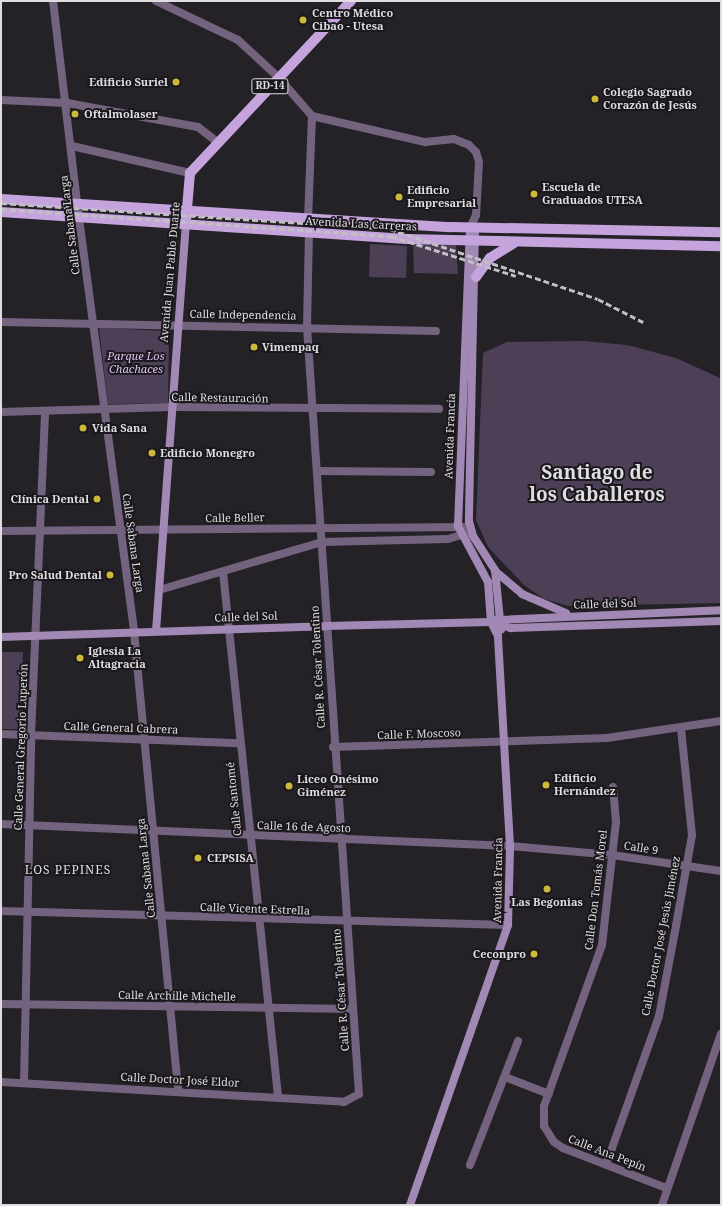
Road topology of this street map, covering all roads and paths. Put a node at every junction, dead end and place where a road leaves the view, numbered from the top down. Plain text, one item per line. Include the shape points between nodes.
1 (53, 1) edge
2 (156, 1) edge
3 (350, 1) edge
4 (278, 77) junction
5 (1, 100) edge
6 (67, 103) junction
7 (312, 116) junction
8 (217, 142) junction
9 (72, 146) junction
10 (190, 173) junction
11 (1, 199) edge
12 (78, 205) junction
13 (1, 212) edge
14 (187, 213) junction
15 (79, 218) junction
16 (308, 220) junction
17 (186, 226) junction
18 (473, 228) junction
19 (721, 232) edge
20 (309, 233) junction
21 (471, 241) junction
22 (516, 243) junction
23 (721, 246) edge
24 (476, 277) junction
25 (1, 322) edge
26 (93, 323) junction
27 (178, 325) junction
28 (307, 327) junction
29 (436, 331) dead end
30 (171, 408) junction
31 (439, 409) dead end
32 (45, 411) junction
33 (103, 411) junction
34 (314, 411) junction
35 (1, 412) edge
36 (318, 471) junction
37 (431, 472) dead end
38 (458, 526) junction
39 (321, 528) junction
40 (470, 529) junction
41 (121, 530) junction
42 (1, 531) edge
43 (41, 531) junction
44 (162, 531) junction
45 (462, 537) junction
46 (322, 542) junction
47 (495, 570) junction
48 (224, 572) junction
49 (159, 590) junction
50 (721, 610) edge
51 (575, 616) junction
52 (721, 621) edge
53 (491, 622) junction
54 (502, 622) junction
55 (326, 626) junction
56 (228, 629) junction
57 (134, 632) junction
58 (156, 632) junction
59 (36, 636) junction
60 (498, 636) junction
61 (1, 637) edge
62 (721, 721) edge
63 (681, 728) junction
64 (1, 734) edge
65 (31, 736) junction
66 (144, 741) junction
67 (505, 742) junction
68 (239, 743) junction
69 (333, 747) junction
70 (613, 787) dead end
71 (1, 824) edge
72 (30, 826) junction
73 (153, 831) junction
74 (248, 836) junction
75 (340, 839) junction
76 (510, 846) junction
77 (612, 855) junction
78 (686, 866) junction
79 (721, 871) edge
80 (1, 911) edge
81 (28, 912) junction
82 (162, 917) junction
83 (259, 920) junction
84 (347, 923) junction
85 (508, 925) junction
86 (1, 1004) edge
87 (25, 1005) junction
88 (172, 1007) junction
89 (268, 1008) junction
90 (353, 1009) junction
91 (721, 1034) edge
92 (518, 1042) dead end
93 (505, 1077) junction
94 (1, 1082) edge
95 (24, 1083) junction
96 (178, 1090) junction
97 (549, 1094) junction
98 (278, 1096) junction
99 (356, 1099) joint
100 (544, 1106) joint
101 (470, 1165) dead end
102 (606, 1165) junction
103 (666, 1188) junction
104 (410, 1205) edge
105 (662, 1205) edge

1 - 6 street, Calle Sabana Larga
2 - 4 street via 238,40
3 - 4 main road, RD-14
4 - 7 street
4 - 8 main road, RD-14
5 - 6 street
6 - 8 street via 198,127
6 - 9 street, Calle Sabana Larga
7 - 16 street
7 - 18 street via 425,142 454,139 469,145 476,152 479,162
8 - 10 main road, RD-14
9 - 10 street
9 - 12 street, Calle Sabana Larga
10 - 14 main road, Avenida Juan Pablo Duarte
11 - 12 main road, Avenida Las Carreras
12 - 14 main road, Avenida Las Carreras
12 - 15 street, Calle Sabana Larga
13 - 15 main road, Avenida Las Carreras
14 - 16 main road, Avenida Las Carreras
14 - 17 main road, Avenida Juan Pablo Duarte
15 - 17 main road, Avenida Las Carreras
15 - 26 street, Calle Sabana Larga
16 - 18 main road, Avenida Las Carreras
17 - 20 main road, Avenida Las Carreras
17 - 27 main road, Avenida Juan Pablo Duarte
18 - 19 main road, Avenida Las Carreras
18 - 21 main road, Avenida Francia
20 - 21 main road, Avenida Las Carreras
20 - 28 street, Calle R. César Tolentino
21 - 22 main road, Avenida Las Carreras
21 - 24 main road, Avenida Francia
21 - 38 main road, Avenida Francia
22 - 23 main road, Avenida Las Carreras
22 - 24 main road via 490,258
24 - 40 main road, Avenida Francia
25 - 26 street, Calle Independencia
26 - 27 street, Calle Independencia
26 - 33 street, Calle Sabana Larga
27 - 28 street, Calle Independencia
27 - 30 main road, Avenida Juan Pablo Duarte
28 - 29 street, Calle Independencia
28 - 34 street, Calle R. César Tolentino
30 - 33 street, Calle Restauración
30 - 34 street, Calle Restauración
30 - 44 main road, Avenida Juan Pablo Duarte
31 - 34 street, Calle Restauración
32 - 33 street, Calle Restauración
32 - 35 street, Calle Restauración
32 - 43 street, Calle General Gregorio Luperón
33 - 41 street, Calle Sabana Larga
34 - 36 street, Calle R. César Tolentino
36 - 37 street
36 - 39 street, Calle R. César Tolentino
38 - 39 street, Calle Beller
38 - 40 street, Calle Beller
38 - 45 main road, Avenida Francia
39 - 44 street, Calle Beller
39 - 46 street, Calle R. César Tolentino
40 - 45 street
40 - 47 main road, Avenida Francia
41 - 43 street, Calle Beller
41 - 44 street, Calle Beller
41 - 57 street, Calle Sabana Larga
42 - 43 street, Calle Beller
43 - 59 street, Calle General Gregorio Luperón
44 - 49 main road, Avenida Juan Pablo Duarte
45 - 46 street
45 - 53 main road, Avenida Francia via 488,582
46 - 48 street
46 - 55 street, Calle R. César Tolentino
47 - 51 main road via 532,600
47 - 54 main road, Avenida Francia
48 - 49 street
48 - 56 street, Calle Santomé
49 - 58 main road, Avenida Juan Pablo Duarte
50 - 51 main road, Calle del Sol
51 - 54 main road, Calle del Sol
52 - 54 main road, Calle del Sol
53 - 54 main road, Calle del Sol
53 - 55 main road, Calle del Sol
53 - 60 main road, Avenida Francia
54 - 60 main road, Avenida Francia
55 - 56 main road, Calle del Sol
55 - 69 street, Calle R. César Tolentino
56 - 58 main road, Calle del Sol
56 - 68 street, Calle Santomé
57 - 58 main road, Calle del Sol
57 - 59 main road, Calle del Sol
57 - 66 street, Calle Sabana Larga
59 - 61 main road, Calle del Sol
59 - 65 street, Calle General Gregorio Luperón
60 - 67 main road, Avenida Francia
62 - 63 street, Calle F. Moscoso
63 - 67 street, Calle F. Moscoso via 606,738
63 - 78 street, Calle Doctor José Jesús Jiménez via 691,814
64 - 65 street, Calle General Cabrera
65 - 66 street, Calle General Cabrera
65 - 72 street, Calle General Gregorio Luperón
66 - 68 street, Calle General Cabrera
66 - 73 street, Calle Sabana Larga
67 - 69 street, Calle F. Moscoso
67 - 76 main road, Avenida Francia
68 - 74 street, Calle Santomé
69 - 75 street, Calle R. César Tolentino
70 - 77 street, Calle Don Tomás Morel via 616,822
71 - 72 street, Calle 16 de Agosto
72 - 73 street, Calle 16 de Agosto
72 - 81 street, Calle General Gregorio Luperón
73 - 74 street, Calle 16 de Agosto
73 - 82 street, Calle Sabana Larga
74 - 75 street, Calle 16 de Agosto
74 - 83 street, Calle Santomé
75 - 76 street, Calle 16 de Agosto
75 - 84 street, Calle R. César Tolentino
76 - 77 street, Calle 9
76 - 85 main road, Avenida Francia
77 - 78 street, Calle 9
77 - 97 street, Calle Don Tomás Morel via 602,945
78 - 79 street, Calle 9
78 - 102 street, Calle Doctor José Jesús Jiménez via 659,1016
80 - 81 street, Calle Vicente Estrella
81 - 82 street, Calle Vicente Estrella
81 - 87 street, Calle General Gregorio Luperón
82 - 83 street, Calle Vicente Estrella
82 - 88 street, Calle Sabana Larga
83 - 84 street, Calle Vicente Estrella
83 - 89 street, Calle Santomé
84 - 85 street, Calle Vicente Estrella
84 - 90 street, Calle R. César Tolentino
85 - 104 main road, Avenida Francia
86 - 87 street, Calle Archille Michelle
87 - 88 street, Calle Archille Michelle
87 - 95 street, Calle General Gregorio Luperón
88 - 89 street, Calle Archille Michelle
88 - 96 street, Calle Sabana Larga
89 - 90 street, Calle Archille Michelle
89 - 98 street, Calle Santomé
90 - 99 street, Calle R. César Tolentino via 360,1088
91 - 103 street
92 - 93 street
93 - 97 street
93 - 101 street
94 - 95 street, Calle Doctor José Eldor
95 - 96 street, Calle Doctor José Eldor
96 - 98 street, Calle Doctor José Eldor
97 - 100 street, Calle Don Tomás Morel
98 - 99 street, Calle Doctor José Eldor via 344,1102
100 - 102 street, Calle Ana Pepín via 544,1126 554,1142
102 - 103 street, Calle Ana Pepín
103 - 105 street

